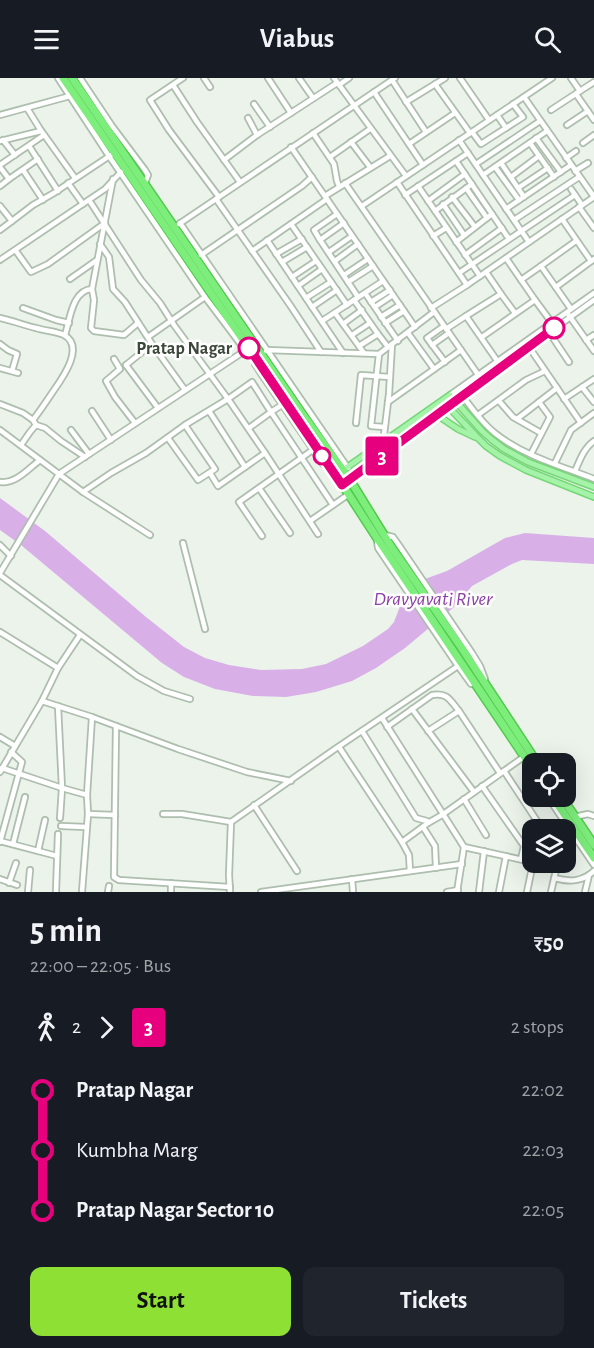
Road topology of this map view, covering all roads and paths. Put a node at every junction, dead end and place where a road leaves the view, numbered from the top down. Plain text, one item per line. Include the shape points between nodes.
1 (58, 78) edge
2 (63, 78) edge
3 (72, 78) edge
4 (80, 78) edge
5 (183, 78) edge
6 (204, 78) edge
7 (268, 78) edge
8 (299, 78) edge
9 (349, 78) edge
10 (445, 78) edge
11 (459, 78) edge
12 (540, 78) edge
13 (552, 78) edge
14 (571, 78) edge
15 (394, 79) edge
16 (336, 82) edge
17 (594, 82) edge
18 (544, 83) junction
19 (435, 84) junction
20 (173, 85) junction
21 (210, 87) dead end
22 (374, 92) junction
23 (578, 92) junction
24 (72, 95) junction
25 (524, 97) junction
26 (313, 98) junction
27 (406, 102) junction
28 (255, 104) dead end
29 (513, 104) junction
30 (353, 106) junction
31 (27, 108) junction
32 (551, 110) dead end
33 (588, 111) junction
34 (291, 113) junction
35 (455, 113) junction
36 (0, 115) edge
37 (497, 115) junction
38 (248, 118) dead end
39 (489, 120) junction
40 (594, 120) edge
41 (540, 121) junction
42 (567, 125) dead end
43 (270, 127) junction
44 (506, 128) junction
45 (370, 129) junction
46 (547, 131) junction
47 (426, 132) junction
48 (471, 132) junction
49 (500, 132) junction
50 (43, 133) junction
51 (313, 133) junction
52 (257, 135) junction
53 (594, 135) edge
54 (536, 138) junction
55 (2, 140) edge
56 (459, 140) junction
57 (351, 142) junction
58 (509, 142) junction
59 (530, 143) junction
60 (583, 143) dead end
61 (408, 144) junction
62 (29, 146) junction
63 (291, 147) junction
64 (576, 151) dead end
65 (468, 153) junction
66 (111, 154) junction
67 (15, 155) junction
68 (390, 156) junction
69 (540, 156) junction
70 (330, 157) junction
71 (566, 158) junction
72 (38, 159) junction
73 (224, 160) junction
74 (456, 161) junction
75 (501, 163) junction
76 (588, 163) dead end
77 (476, 164) junction
78 (423, 165) junction
79 (571, 165) junction
80 (0, 166) edge
81 (495, 167) junction
82 (370, 168) junction
83 (548, 168) junction
84 (23, 170) junction
85 (123, 170) junction
86 (575, 171) junction
87 (561, 172) junction
88 (465, 174) junction
89 (483, 175) junction
90 (406, 176) junction
91 (312, 177) junction
92 (511, 177) junction
93 (554, 177) junction
94 (579, 177) junction
95 (75, 178) junction
96 (9, 179) junction
97 (113, 179) junction
98 (240, 182) junction
99 (397, 182) junction
100 (68, 183) junction
101 (145, 183) junction
102 (345, 183) junction
103 (594, 183) edge
104 (472, 184) junction
105 (0, 186) edge
106 (339, 186) junction
107 (418, 186) junction
108 (466, 188) junction
109 (518, 188) junction
110 (587, 188) junction
111 (571, 189) dead end
112 (58, 191) junction
113 (495, 193) junction
114 (405, 195) junction
115 (575, 195) junction
116 (326, 197) junction
117 (452, 197) junction
118 (547, 197) junction
119 (594, 197) edge
120 (217, 198) junction
121 (522, 198) junction
122 (43, 200) junction
123 (89, 200) junction
124 (428, 201) junction
125 (483, 201) junction
126 (83, 204) junction
127 (443, 204) junction
128 (0, 206) edge
129 (362, 206) junction
130 (581, 206) junction
131 (557, 207) junction
132 (506, 209) junction
133 (435, 211) junction
134 (548, 213) junction
135 (337, 214) junction
136 (568, 215) junction
137 (490, 216) junction
138 (562, 219) junction
139 (514, 220) junction
140 (12, 221) junction
141 (534, 222) junction
142 (105, 223) junction
143 (291, 224) junction
144 (344, 224) junction
145 (556, 224) junction
146 (177, 225) junction
147 (475, 227) junction
148 (446, 228) junction
149 (502, 228) junction
150 (594, 228) edge
151 (0, 230) edge
152 (238, 230) junction
153 (521, 231) junction
154 (542, 234) junction
155 (464, 235) junction
156 (352, 236) junction
157 (434, 236) junction
158 (302, 239) junction
159 (509, 239) junction
160 (267, 240) junction
161 (320, 240) junction
162 (576, 241) junction
163 (456, 242) junction
164 (529, 242) junction
165 (100, 244) junction
166 (358, 244) junction
167 (307, 247) junction
168 (16, 251) junction
169 (252, 251) junction
170 (328, 252) junction
171 (276, 254) junction
172 (201, 255) junction
173 (465, 255) junction
174 (506, 258) junction
175 (368, 259) junction
176 (0, 260) edge
177 (97, 260) junction
178 (592, 260) edge
179 (316, 261) junction
180 (335, 261) junction
181 (282, 262) junction
182 (471, 264) junction
183 (373, 266) junction
184 (541, 266) junction
185 (322, 269) junction
186 (486, 272) junction
187 (459, 273) junction
188 (344, 275) junction
189 (480, 276) junction
190 (292, 277) junction
191 (70, 279) dead end
192 (521, 280) junction
193 (383, 281) junction
194 (331, 282) junction
195 (348, 282) junction
196 (467, 285) junction
197 (298, 286) junction
198 (556, 287) junction
199 (92, 289) junction
200 (337, 290) junction
201 (365, 293) junction
202 (391, 293) junction
203 (594, 293) edge
204 (501, 294) junction
205 (205, 297) junction
206 (306, 298) junction
207 (356, 298) junction
208 (535, 300) junction
209 (594, 300) edge
210 (373, 304) junction
211 (347, 305) junction
212 (400, 305) junction
213 (312, 307) junction
214 (23, 308) dead end
215 (362, 310) junction
216 (433, 310) junction
217 (404, 311) junction
218 (569, 312) junction
219 (335, 313) junction
220 (515, 313) junction
221 (466, 316) junction
222 (381, 317) junction
223 (0, 318) edge
224 (171, 321) junction
225 (322, 321) junction
226 (138, 322) junction
227 (552, 322) junction
228 (69, 323) junction
229 (370, 323) junction
230 (385, 323) junction
231 (343, 324) junction
232 (415, 327) junction
233 (446, 329) junction
234 (549, 332) junction
235 (408, 333) junction
236 (378, 334) junction
237 (65, 335) junction
238 (594, 335) edge
239 (352, 336) junction
240 (148, 337) junction
241 (482, 337) junction
242 (586, 340) junction
243 (0, 344) edge
244 (393, 344) junction
245 (152, 345) junction
246 (432, 345) junction
247 (527, 345) junction
248 (359, 346) junction
249 (247, 349) junction
250 (461, 350) junction
251 (594, 351) edge
252 (321, 352) junction
253 (343, 353) junction
254 (363, 353) junction
255 (262, 354) junction
256 (379, 354) junction
257 (114, 359) dead end
258 (445, 362) junction
259 (498, 362) junction
260 (569, 362) dead end
261 (126, 365) junction
262 (0, 368) edge
263 (120, 369) junction
264 (434, 369) junction
265 (12, 371) junction
266 (545, 371) junction
267 (18, 373) dead end
268 (210, 374) junction
269 (264, 374) junction
270 (376, 376) junction
271 (479, 376) junction
272 (390, 377) junction
273 (594, 379) edge
274 (252, 382) junction
275 (582, 387) junction
276 (557, 388) junction
277 (185, 390) junction
278 (450, 395) junction
279 (462, 395) junction
280 (228, 399) junction
281 (564, 399) junction
282 (443, 400) junction
283 (454, 401) junction
284 (499, 401) junction
285 (388, 402) junction
286 (539, 402) junction
287 (594, 402) edge
288 (0, 404) edge
289 (284, 404) junction
290 (448, 406) junction
291 (158, 408) junction
292 (92, 411) dead end
293 (209, 411) junction
294 (271, 412) junction
295 (437, 415) junction
296 (478, 415) junction
297 (593, 416) edge
298 (517, 419) junction
299 (35, 422) junction
300 (135, 423) junction
301 (356, 423) dead end
302 (581, 423) junction
303 (185, 426) junction
304 (384, 427) junction
305 (249, 428) junction
306 (0, 430) edge
307 (71, 430) dead end
308 (541, 433) junction
309 (477, 437) junction
310 (168, 438) junction
311 (111, 440) junction
312 (594, 441) edge
313 (383, 443) junction
314 (21, 446) junction
315 (314, 449) junction
316 (265, 453) junction
317 (531, 454) junction
318 (87, 456) junction
319 (302, 457) junction
320 (40, 460) junction
321 (555, 464) junction
322 (245, 467) junction
323 (346, 469) junction
324 (575, 471) junction
325 (210, 473) junction
326 (59, 474) junction
327 (280, 474) junction
328 (336, 475) junction
329 (594, 479) edge
330 (350, 480) junction
331 (0, 482) edge
332 (342, 485) junction
333 (594, 487) edge
334 (260, 488) junction
335 (83, 492) junction
336 (349, 494) junction
337 (594, 497) edge
338 (333, 505) junction
339 (310, 520) junction
340 (290, 533) dead end
341 (318, 534) dead end
342 (150, 535) dead end
343 (261, 536) dead end
344 (380, 536) junction
345 (183, 543) dead end
346 (0, 545) edge
347 (11, 556) junction
348 (0, 574) edge
349 (205, 629) dead end
350 (0, 632) edge
351 (80, 635) junction
352 (458, 649) junction
353 (458, 666) junction
354 (58, 668) junction
355 (473, 683) junction
356 (489, 690) junction
357 (190, 699) dead end
358 (42, 701) junction
359 (57, 706) junction
360 (412, 709) junction
361 (459, 711) junction
362 (92, 717) junction
363 (382, 718) junction
364 (116, 726) junction
365 (387, 727) junction
366 (362, 731) junction
367 (428, 731) junction
368 (0, 737) edge
369 (15, 746) junction
370 (339, 747) junction
371 (11, 752) junction
372 (531, 753) edge
373 (522, 756) edge
374 (522, 758) edge
375 (1, 770) edge
376 (502, 772) junction
377 (18, 773) junction
378 (291, 781) junction
379 (482, 786) junction
380 (62, 788) junction
381 (474, 792) junction
382 (87, 795) junction
383 (25, 797) dead end
384 (464, 799) junction
385 (254, 805) junction
386 (558, 807) edge
387 (163, 813) dead end
388 (87, 814) junction
389 (115, 815) junction
390 (442, 815) junction
391 (594, 816) edge
392 (60, 818) dead end
393 (535, 819) edge
394 (569, 819) edge
395 (573, 819) edge
396 (45, 820) dead end
397 (231, 822) junction
398 (428, 823) junction
399 (61, 826) dead end
400 (576, 826) edge
401 (86, 827) junction
402 (423, 827) junction
403 (576, 830) edge
404 (576, 831) edge
405 (57, 834) dead end
406 (486, 835) dead end
407 (0, 841) edge
408 (402, 843) junction
409 (13, 844) junction
410 (594, 845) edge
411 (464, 847) junction
412 (38, 851) junction
413 (484, 851) junction
414 (57, 856) junction
415 (506, 856) junction
416 (594, 858) edge
417 (521, 860) joint
418 (16, 863) dead end
419 (462, 864) junction
420 (594, 865) edge
421 (436, 868) junction
422 (30, 870) dead end
423 (297, 871) dead end
424 (410, 871) junction
425 (594, 871) edge
426 (531, 873) edge
427 (555, 873) edge
428 (589, 875) junction
429 (554, 878) junction
430 (0, 879) edge
431 (352, 879) junction
432 (9, 883) junction
433 (171, 883) junction
434 (17, 885) dead end
435 (199, 885) junction
436 (109, 886) dead end
437 (230, 889) edge
438 (458, 891) edge
439 (28, 892) edge
440 (56, 892) edge
441 (82, 892) edge
442 (108, 892) edge
443 (171, 892) edge
444 (199, 892) edge
445 (261, 892) edge
446 (353, 892) edge
447 (447, 892) edge
448 (478, 892) edge
449 (499, 892) edge
450 (527, 892) edge
451 (551, 892) edge
452 (585, 892) edge

1 - 24 street
2 - 24 highway
3 - 101 highway
4 - 101 street via 146,170
5 - 20 street
6 - 21 street
7 - 34 street
8 - 26 street
9 - 16 street
10 - 19 street
11 - 39 street
12 - 18 street
13 - 18 street
14 - 23 street
15 - 22 street
15 - 27 street
16 - 26 street
16 - 30 street
17 - 23 street
18 - 25 street
19 - 27 street
19 - 35 street
20 - 73 street
20 - 120 street via 150,100
22 - 30 street
22 - 61 street
23 - 32 street
23 - 33 street
24 - 31 street
24 - 66 highway
25 - 29 street
25 - 41 street
26 - 34 street
27 - 47 street
28 - 43 street
29 - 37 street
29 - 44 street via 523,117
30 - 45 street
30 - 51 street
31 - 36 street
31 - 50 street
33 - 40 street
33 - 42 street
34 - 43 street
35 - 47 street
35 - 48 street
37 - 39 street
37 - 44 street
38 - 52 street
39 - 48 street
41 - 46 street
41 - 58 street
43 - 52 street
44 - 49 street
45 - 57 street
45 - 68 street
46 - 54 street
46 - 71 street
47 - 61 street
48 - 49 street via 481,144
48 - 56 street
49 - 58 street
50 - 55 street
50 - 62 street
50 - 95 street
51 - 63 street
51 - 70 street
52 - 73 street
53 - 60 street
54 - 59 street
54 - 87 street
55 - 67 street
56 - 65 street
56 - 78 street
57 - 70 street
57 - 82 street
58 - 77 street
59 - 69 street
59 - 75 street
61 - 78 street
62 - 67 street
62 - 72 street
63 - 91 street
63 - 98 street
64 - 71 street
65 - 74 street
65 - 77 street
66 - 85 highway
66 - 95 street
67 - 80 street
68 - 82 street
68 - 90 street
69 - 83 street
69 - 92 street
70 - 106 street
71 - 79 street
72 - 84 street
72 - 112 street
73 - 98 street
74 - 88 street
74 - 107 street
75 - 81 street
75 - 92 street
76 - 86 street
77 - 89 street
78 - 90 street
79 - 86 street
79 - 87 street
80 - 96 street
81 - 89 street
81 - 121 street
82 - 102 street
83 - 93 street
83 - 109 street
84 - 96 street
84 - 122 street
85 - 97 street
85 - 205 street
85 - 249 highway
86 - 94 street
87 - 93 street
88 - 104 street
88 - 124 street
89 - 113 street
90 - 99 street
91 - 116 street
91 - 152 street
92 - 109 street
93 - 121 street
94 - 110 street
94 - 118 street
95 - 100 street
96 - 105 street
97 - 123 street
97 - 142 street
98 - 120 street
99 - 114 street
99 - 129 street
100 - 112 street
100 - 126 street
101 - 146 highway
102 - 106 street
102 - 129 street
103 - 110 street
104 - 108 street
104 - 125 street
106 - 116 street
107 - 114 street
107 - 124 street
108 - 117 street
108 - 137 street
109 - 121 street
110 - 119 street
111 - 115 street
112 - 122 street
113 - 125 street
113 - 132 street
114 - 157 street
115 - 130 street
115 - 131 street
116 - 135 street
116 - 143 street
117 - 127 street
117 - 147 street
118 - 131 street
118 - 139 street
119 - 130 street
120 - 146 street
120 - 152 street
121 - 132 street
122 - 140 street
123 - 126 street
123 - 142 street
124 - 133 street
125 - 137 street
126 - 168 street
127 - 133 street
127 - 155 street
128 - 140 street
129 - 216 street
130 - 136 street
130 - 150 street
131 - 134 street
131 - 136 street
132 - 139 street
133 - 148 street
134 - 141 street
134 - 145 street
135 - 144 street
135 - 161 street via 314,230
136 - 138 street
137 - 147 street
137 - 149 street
138 - 145 street
138 - 162 street
139 - 153 street
140 - 151 street
141 - 153 street
141 - 154 street
142 - 165 street
142 - 168 street via 31,272
142 - 224 street
143 - 158 street
143 - 160 street
144 - 156 street
144 - 161 street
145 - 154 street
146 - 172 street
146 - 255 highway
147 - 155 street
148 - 157 street
148 - 163 street
149 - 159 street
149 - 173 street
152 - 169 street
152 - 172 street
153 - 159 street
153 - 164 street
154 - 164 street
155 - 163 street
156 - 166 street
156 - 170 street
157 - 187 street
158 - 167 street
158 - 171 street
159 - 182 street
160 - 169 street
160 - 171 street
161 - 170 street
162 - 178 street
162 - 184 street
163 - 173 street
164 - 174 street
165 - 177 street
165 - 226 street via 109,257 113,289
166 - 175 street
166 - 180 street
167 - 179 street
167 - 181 street
168 - 176 street
169 - 252 street
170 - 180 street
171 - 181 street
172 - 255 street
173 - 182 street
174 - 186 street
174 - 192 street
175 - 183 street
175 - 188 street
177 - 191 street
177 - 199 street
178 - 198 street
179 - 185 street
179 - 190 street
180 - 188 street
181 - 190 street
182 - 187 street
182 - 189 street
183 - 193 street
183 - 195 street
184 - 192 street
184 - 198 street
185 - 194 street
185 - 197 street
186 - 189 street
186 - 204 street
187 - 196 street
188 - 195 street
189 - 196 street
190 - 197 street
192 - 208 street
193 - 201 street
193 - 202 street
194 - 200 street
194 - 206 street
195 - 207 street
196 - 216 street
197 - 206 street
198 - 218 street
199 - 226 street via 94,331 124,335
199 - 228 street via 78,296
200 - 211 street
200 - 213 street
201 - 207 street
201 - 210 street
202 - 210 street
202 - 212 street
203 - 218 street
204 - 220 street
204 - 221 street
205 - 224 street
205 - 249 street
206 - 213 street
207 - 211 street
207 - 215 street
208 - 220 street
208 - 227 street
209 - 218 street
210 - 222 street
211 - 219 street
212 - 217 street
212 - 222 street
213 - 225 street
214 - 228 street
215 - 229 street
215 - 231 street
216 - 232 street
216 - 233 street
217 - 230 street
217 - 232 street
218 - 227 street
218 - 234 street
218 - 242 street
219 - 225 street
219 - 231 street
220 - 241 street
221 - 233 street
221 - 241 street
222 - 230 street
223 - 237 street
224 - 240 street
224 - 268 street
225 - 253 street
226 - 240 street
227 - 247 street
228 - 237 street
229 - 236 street
229 - 239 street
230 - 244 street
231 - 239 street
232 - 235 street
233 - 246 street
233 - 246 street via 427,338
233 - 250 street
234 - 247 street
234 - 260 street
235 - 244 street
235 - 264 street
236 - 244 street
236 - 248 street
237 - 299 street via 73,352 71,362
238 - 242 street
239 - 248 street
240 - 245 street
241 - 259 street
242 - 251 street
243 - 265 street via 17,354
244 - 256 street
244 - 272 street
245 - 261 street
245 - 277 street
246 - 258 street
247 - 259 street
247 - 266 street
247 - 279 street
248 - 254 street
249 - 255 highway
249 - 268 street
250 - 258 street
250 - 271 street
252 - 253 street
252 - 255 street
253 - 254 street
254 - 256 street
255 - 269 highway
255 - 323 highway
256 - 270 street
257 - 263 street
258 - 264 street
259 - 271 street
261 - 263 street
261 - 291 street
262 - 265 street
263 - 300 street via 106,381
264 - 285 street
265 - 267 street
266 - 276 street
266 - 284 street
268 - 277 street
268 - 280 street
269 - 274 street
269 - 289 highway
270 - 272 street
270 - 301 street via 362,375
270 - 304 street via 371,426
271 - 278 street
272 - 285 street
273 - 275 street
274 - 280 street
274 - 294 street
275 - 281 street
275 - 287 street
276 - 281 street
276 - 286 street
277 - 291 street
278 - 282 main road
278 - 283 main road
279 - 283 street
279 - 296 street
280 - 293 street
280 - 305 street
281 - 302 street
282 - 290 main road
282 - 313 main road
283 - 290 main road
283 - 333 main road via 504,449
284 - 296 street
284 - 298 street
285 - 304 street
286 - 298 street
286 - 308 street via 550,417
288 - 299 street
289 - 294 street
289 - 315 highway
290 - 295 main road
290 - 309 main road
291 - 300 street
292 - 311 street
293 - 303 street
293 - 322 street
294 - 305 street
294 - 319 street
295 - 309 main road
295 - 330 main road
296 - 317 street via 507,442
297 - 302 street
298 - 308 street
299 - 314 street
299 - 318 street
300 - 311 street
302 - 321 street via 570,432
303 - 310 street
303 - 325 street via 215,469
304 - 313 street
305 - 316 street
306 - 314 street
307 - 318 street
308 - 317 street
309 - 337 main road via 526,470
310 - 325 street via 198,480
310 - 335 street
311 - 318 street
312 - 324 street via 582,454
313 - 323 main road
314 - 320 street
315 - 319 street
315 - 328 highway
316 - 322 street
316 - 327 street
317 - 321 street
318 - 326 street
319 - 327 street
319 - 338 street
320 - 326 street
320 - 331 street via 14,480
321 - 324 street
322 - 325 street via 218,486
323 - 328 main road
323 - 330 highway
324 - 329 street
326 - 335 street
326 - 347 street
327 - 334 street
327 - 339 street
328 - 332 highway
330 - 332 main road
330 - 344 highway
332 - 336 highway
334 - 340 street
334 - 343 street via 239,502
335 - 342 street
336 - 338 street
336 - 344 highway
338 - 339 street
339 - 341 street
344 - 352 highway
344 - 353 street via 378,548
344 - 356 street via 393,537 472,653
345 - 349 street
346 - 347 street
347 - 348 street
348 - 351 street
350 - 354 street
351 - 354 street
351 - 357 street via 153,686
352 - 355 highway
352 - 356 highway
353 - 355 street
353 - 363 street
354 - 358 street
355 - 373 highway
356 - 372 highway
358 - 359 street
358 - 369 street
359 - 362 street
359 - 380 street
360 - 361 street via 440,693
360 - 365 street
360 - 367 street
361 - 367 street
361 - 376 street
362 - 364 street
362 - 382 street
363 - 365 street
363 - 366 street
364 - 378 street via 247,772
364 - 389 street
365 - 390 street
366 - 370 street
366 - 398 street via 416,818
367 - 381 street
368 - 369 street
369 - 371 street
370 - 378 street
370 - 408 street
371 - 375 street
371 - 377 street via 22,762
374 - 376 street
375 - 377 street
376 - 379 street
376 - 393 street
377 - 380 street
377 - 407 street
378 - 385 street
379 - 381 street
379 - 417 street via 524,846
380 - 382 street
380 - 392 street
381 - 384 street
382 - 388 street
383 - 409 street
384 - 390 street
384 - 406 street
385 - 397 street
385 - 423 street
386 - 394 street
387 - 397 street
388 - 389 street
388 - 401 street
389 - 433 street via 114,878
390 - 398 street
390 - 411 street
391 - 395 street
396 - 412 street
397 - 437 street
398 - 402 street
399 - 401 street
400 - 410 highway
401 - 441 street
402 - 408 street
402 - 421 street via 435,846
403 - 416 highway
404 - 420 street
405 - 414 street
407 - 409 street
408 - 424 street via 409,855
409 - 412 street
411 - 413 street
411 - 419 street
412 - 414 street
413 - 415 street
413 - 448 street
414 - 440 street
415 - 417 street
415 - 449 street
418 - 432 street
419 - 421 street
419 - 438 street
421 - 424 street
422 - 439 street
424 - 431 street
425 - 428 street
426 - 450 street
427 - 429 street
428 - 429 street via 575,881
428 - 452 street
429 - 451 street
430 - 432 street
431 - 445 street
431 - 446 street
432 - 434 street
433 - 435 street
433 - 443 street
435 - 437 street
435 - 444 street
436 - 442 street
438 - 447 street

